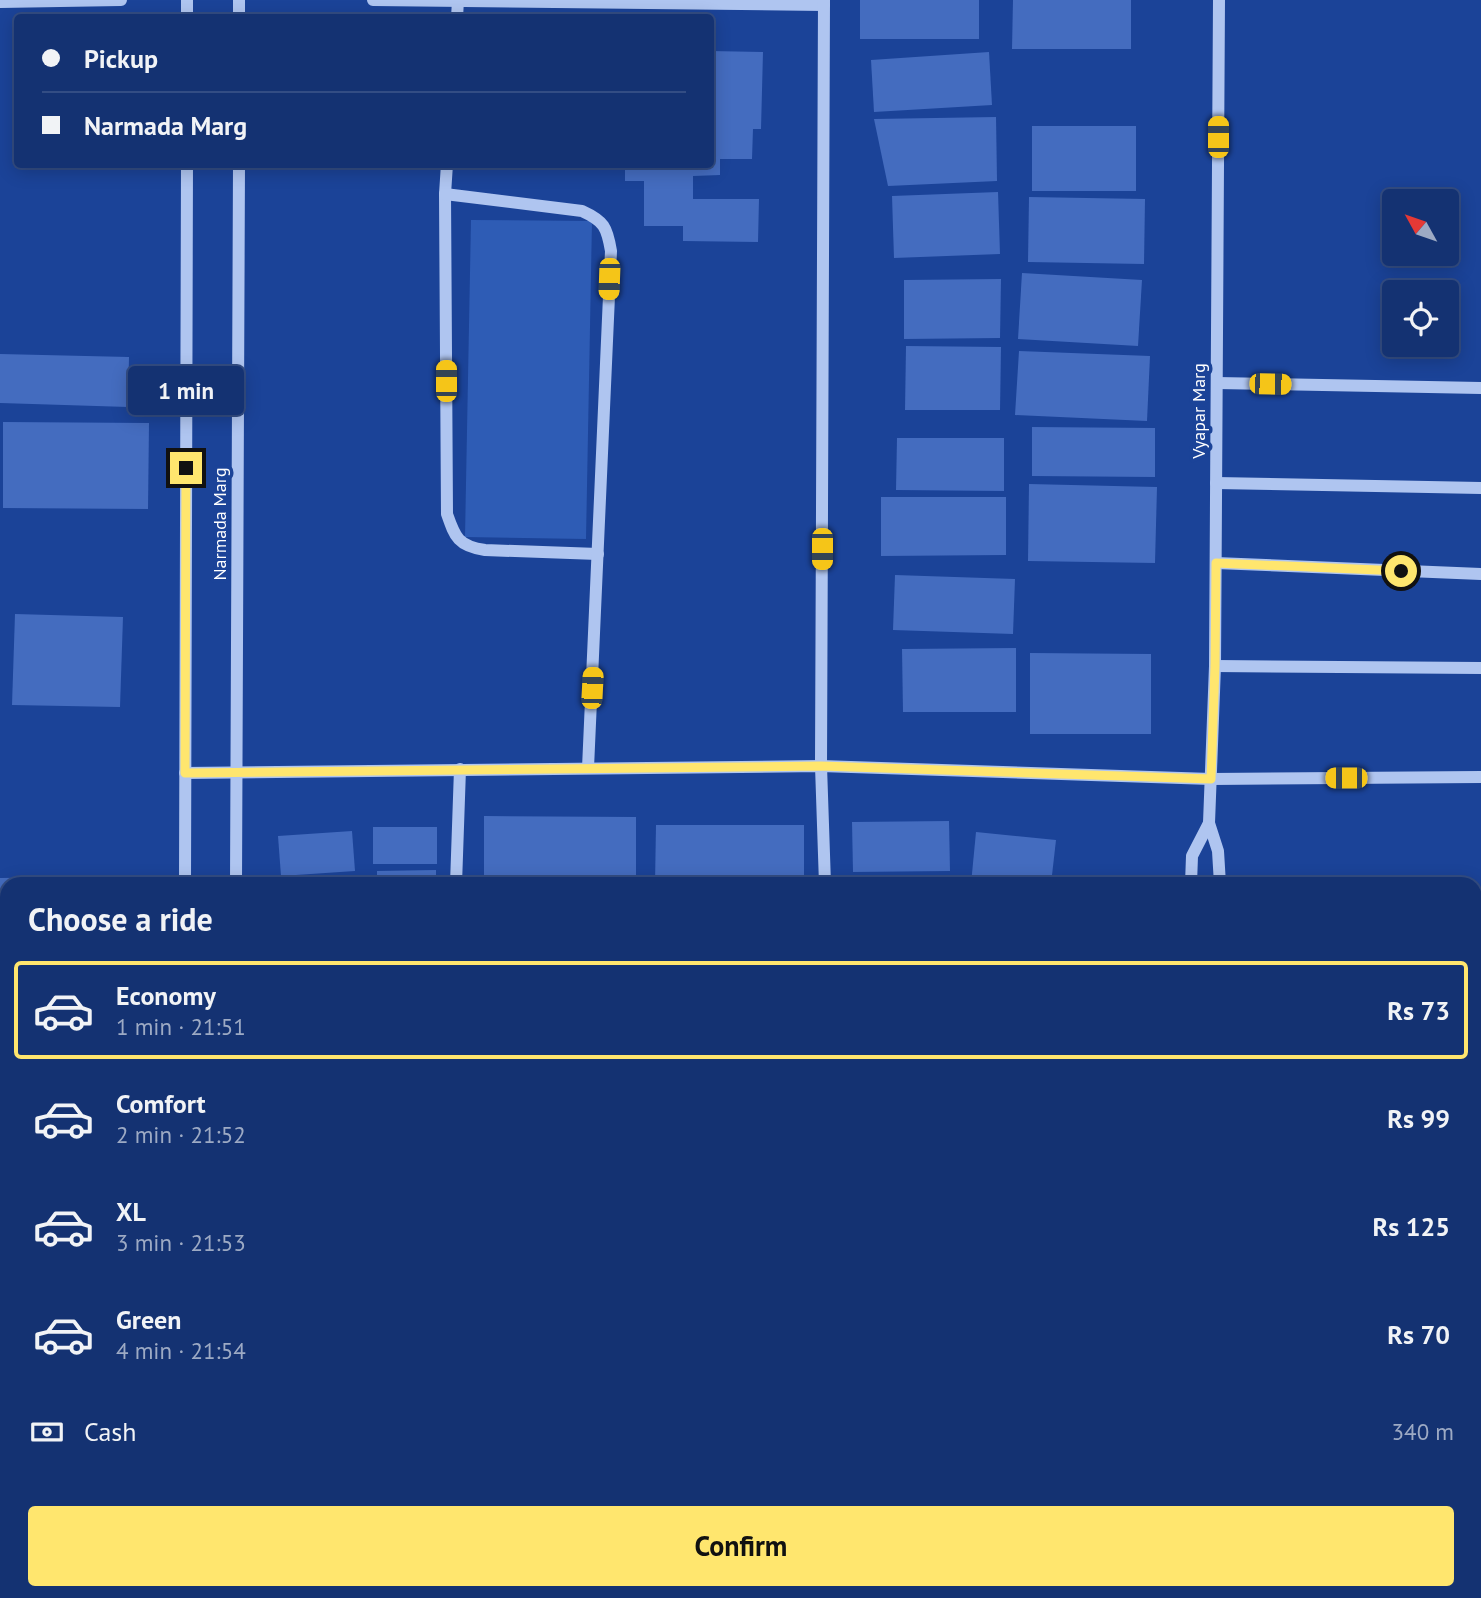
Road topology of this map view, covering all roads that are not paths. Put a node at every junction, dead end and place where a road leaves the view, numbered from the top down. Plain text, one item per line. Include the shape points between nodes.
1 (121, 0) edge
2 (373, 0) edge
3 (458, 0) edge
4 (1219, 0) edge
5 (0, 2) edge
6 (824, 3) edge
7 (187, 168) edge
8 (239, 168) edge
9 (447, 168) edge
10 (445, 194) junction
11 (1217, 383) junction
12 (1481, 388) edge
13 (1216, 483) junction
14 (1481, 488) edge
15 (598, 554) junction
16 (1216, 563) junction
17 (1481, 574) edge
18 (1215, 666) junction
19 (1481, 667) edge
20 (821, 766) junction
21 (588, 768) junction
22 (460, 769) junction
23 (185, 773) junction
24 (237, 773) junction
25 (1481, 777) edge
26 (1211, 779) junction
27 (1209, 823) junction
28 (184, 877) edge
29 (236, 877) edge
30 (456, 877) edge
31 (825, 877) edge
32 (1191, 877) edge
33 (1220, 877) edge

1 - 5 street
2 - 3 street
3 - 6 street
4 - 11 street, Vyapar Marg
6 - 20 street
7 - 23 street, Narmada Marg
8 - 24 street, Narmada Marg
9 - 10 street
10 - 15 street via 447,514 455,537 470,548 485,550
10 - 15 street via 582,211 598,218 608,232 611,251
11 - 12 street
11 - 13 street, Vyapar Marg
13 - 14 street
13 - 16 street, Vyapar Marg
15 - 21 street
16 - 17 street
16 - 18 street, Vyapar Marg
18 - 19 street
18 - 26 street, Vyapar Marg
20 - 21 street
20 - 26 street
20 - 31 street
21 - 22 street
22 - 24 street
22 - 30 street
23 - 24 street
23 - 28 street, Narmada Marg
24 - 29 street, Narmada Marg
25 - 26 street
26 - 27 street, Vyapar Marg
27 - 32 street, Vyapar Marg via 1192,856
27 - 33 street, Vyapar Marg

